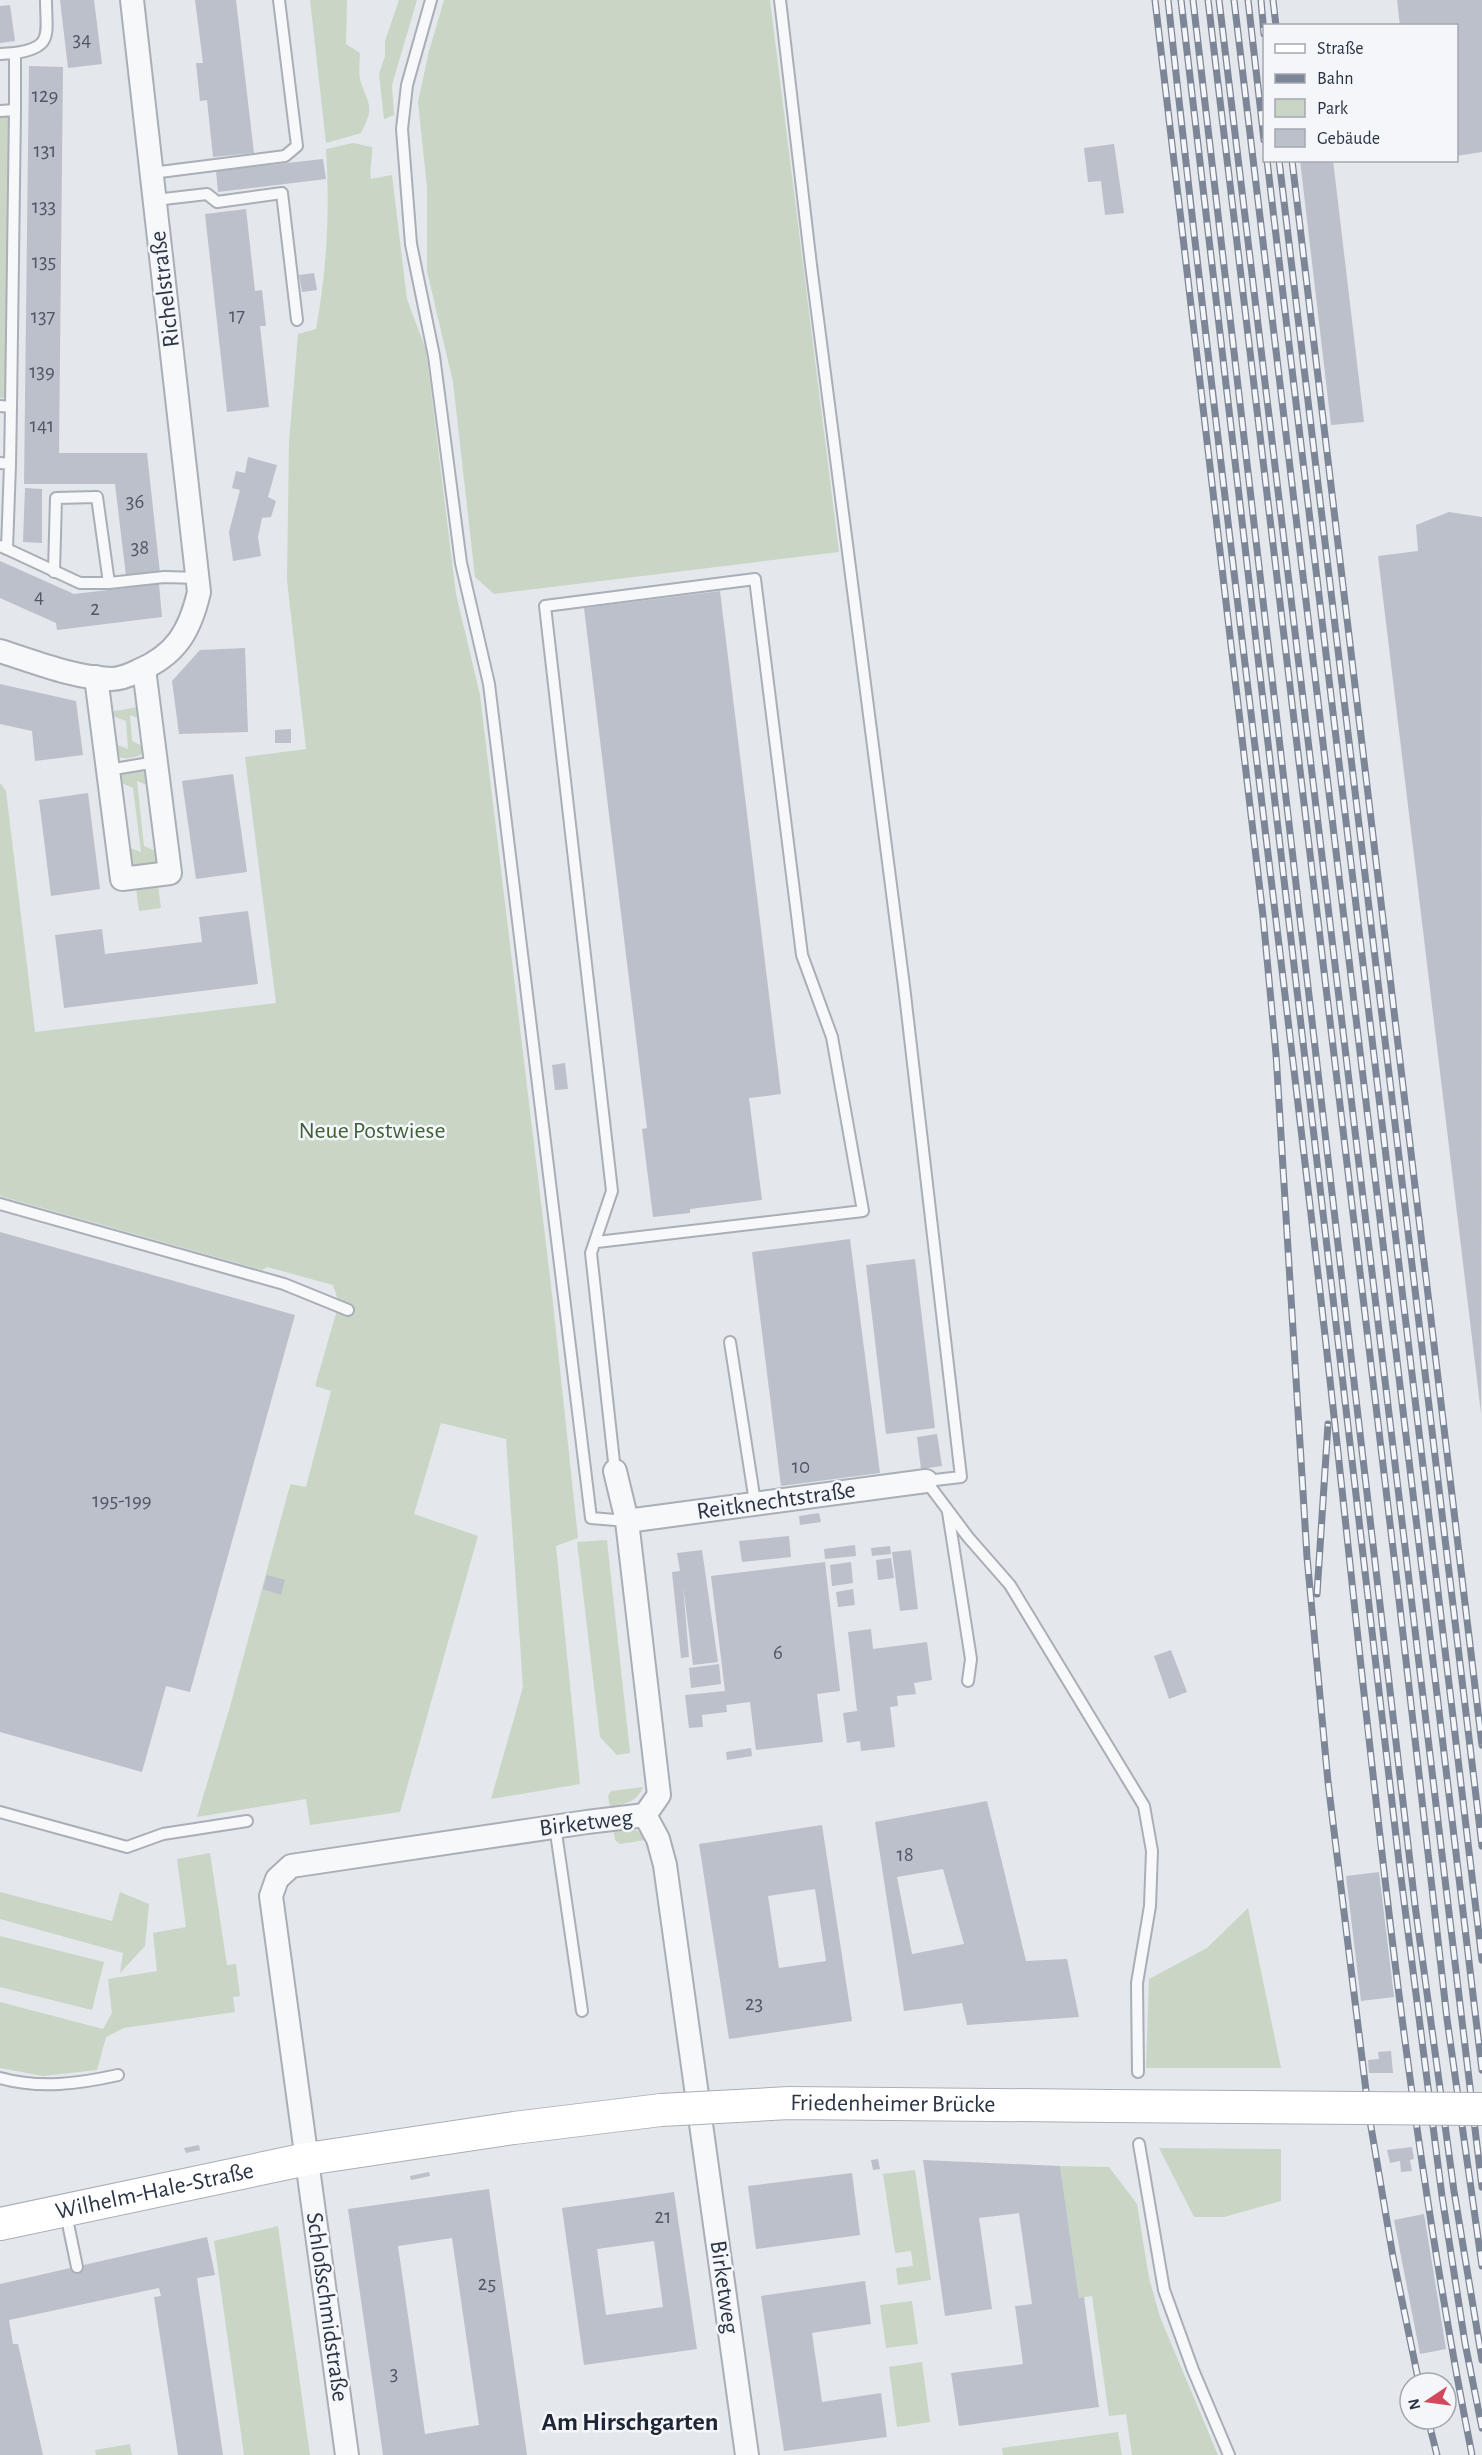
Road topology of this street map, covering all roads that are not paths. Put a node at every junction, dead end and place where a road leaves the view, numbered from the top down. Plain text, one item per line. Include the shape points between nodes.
1 (46, 0) edge
2 (132, 0) edge
3 (279, 0) edge
4 (431, 0) edge
5 (780, 0) edge
6 (15, 53) junction
7 (0, 54) edge
8 (15, 110) junction
9 (0, 111) edge
10 (152, 173) junction
11 (155, 201) junction
12 (297, 320) dead end
13 (6, 407) edge
14 (5, 464) edge
15 (3, 548) edge
16 (54, 572) junction
17 (199, 578) junction
18 (109, 583) junction
19 (0, 651) edge
20 (144, 669) junction
21 (96, 677) junction
22 (156, 762) junction
23 (108, 770) junction
24 (0, 1204) edge
25 (597, 1242) junction
26 (348, 1310) dead end
27 (730, 1342) dead end
28 (615, 1471) joint
29 (926, 1481) junction
30 (755, 1502) junction
31 (948, 1512) junction
32 (627, 1521) junction
33 (968, 1681) dead end
34 (0, 1812) edge
35 (645, 1815) junction
36 (247, 1821) dead end
37 (555, 1826) junction
38 (582, 2011) dead end
39 (1138, 2072) dead end
40 (118, 2075) dead end
41 (0, 2078) edge
42 (1482, 2109) edge
43 (1139, 2145) dead end
44 (307, 2159) junction
45 (65, 2210) junction
46 (0, 2224) edge
47 (76, 2266) dead end
48 (347, 2455) edge
49 (747, 2455) edge
50 (1229, 2455) edge

1 - 6 lane via 43,43 34,50
2 - 10 street, Richelstraße
3 - 10 lane via 297,146 285,156
4 - 32 lane via 406,85 402,129 411,244 434,356 461,563 489,684 591,1518
5 - 29 lane via 904,986 961,1476
6 - 7 lane
6 - 8 lane
8 - 9 lane
8 - 13 lane
10 - 11 street, Richelstraße
11 - 12 lane via 207,194 217,202 282,194
11 - 17 street, Richelstraße
13 - 14 lane
14 - 15 lane
15 - 16 lane
16 - 18 lane via 80,583
16 - 18 lane via 56,498 97,497
17 - 18 lane
17 - 20 street, Richelstraße via 195,612 186,631 161,660
19 - 21 street, Richelstraße
20 - 21 street, Richelstraße via 114,679
20 - 22 street
21 - 23 street
22 - 23 lane
22 - 23 street via 170,873 122,879
24 - 26 lane via 284,1284
25 - 25 lane via 612,1191 545,606 755,579 802,955 832,1037 863,1211
25 - 28 lane via 591,1253
27 - 30 lane
28 - 32 street
29 - 30 street, Reitknechtstraße
29 - 31 lane
30 - 32 street, Reitknechtstraße
31 - 33 lane via 971,1659
31 - 39 lane via 1010,1585 1144,1806 1152,1851 1150,1906 1137,1983
32 - 35 street via 659,1795
34 - 36 lane via 127,1847 163,1834
35 - 37 street, Birketweg
35 - 49 street, Birketweg via 665,1864
37 - 38 lane
37 - 44 street, Birketweg via 291,1866 277,1879 271,1896
40 - 41 lane via 51,2085
42 - 44 main road, Friedenheimer Brücke, bridge via 789,2103 661,2110
43 - 50 lane via 1164,2290
44 - 45 main road, Wilhelm-Hale-Straße
44 - 48 street, Schloßschmidstraße
45 - 46 main road, Wilhelm-Hale-Straße
45 - 47 lane

